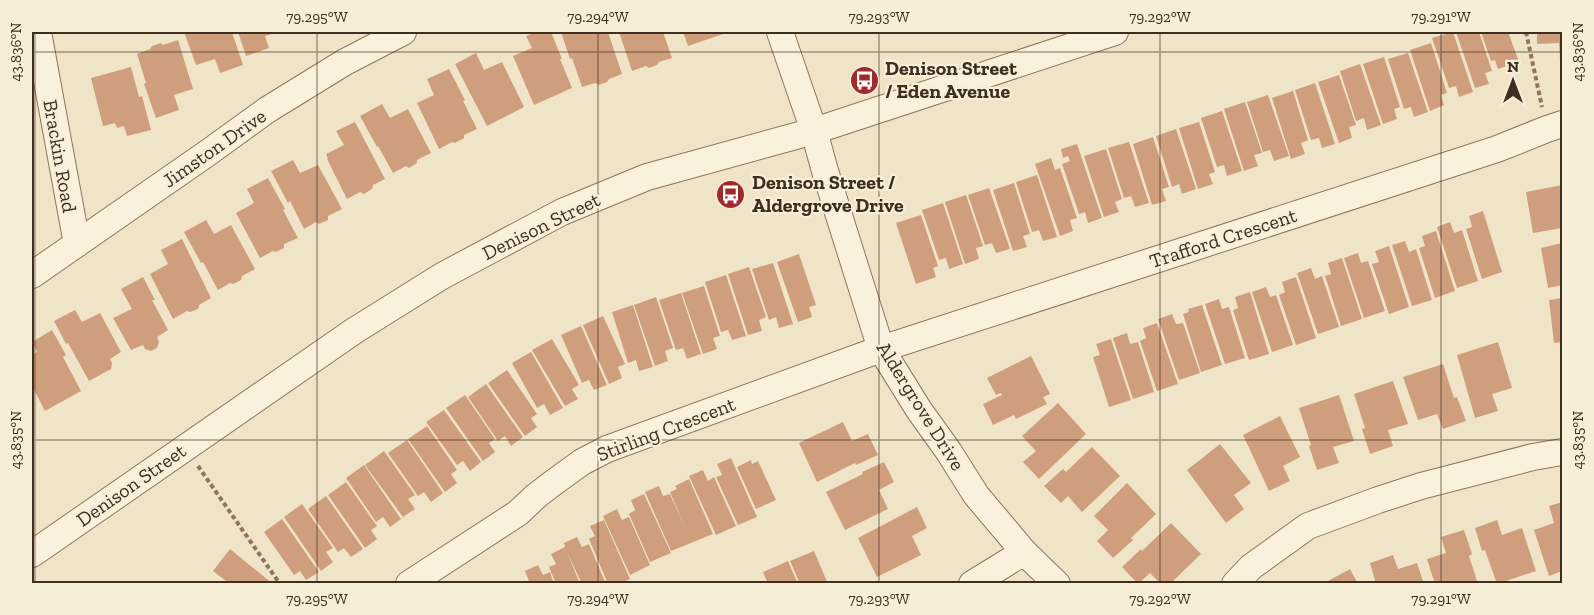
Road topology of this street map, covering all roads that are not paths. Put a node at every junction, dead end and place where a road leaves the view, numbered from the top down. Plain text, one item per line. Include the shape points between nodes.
1 (38, 32) edge
2 (403, 32) edge
3 (780, 32) edge
4 (1115, 32) edge
5 (1555, 127) edge
6 (814, 132) junction
7 (77, 244) junction
8 (32, 275) edge
9 (882, 349) junction
10 (1563, 452) edge
11 (1024, 552) junction
12 (32, 554) edge
13 (409, 584) edge
14 (972, 584) edge
15 (1057, 584) edge
16 (1235, 584) edge

1 - 7 street, Brackin Road
2 - 7 street, Jimston Drive via 267,110
3 - 6 street, Aldergrove Drive
4 - 6 street, Denison Street
5 - 9 street, Trafford Crescent
6 - 9 street, Aldergrove Drive
6 - 12 street, Denison Street via 647,177 562,212 442,276 354,332
7 - 8 street, Jimston Drive
9 - 11 street, Aldergrove Drive via 976,495
9 - 13 street, Stirling Crescent via 607,449 572,469 518,513
10 - 16 street via 1421,486 1308,526 1251,567
11 - 14 street
11 - 15 street, Aldergrove Drive

